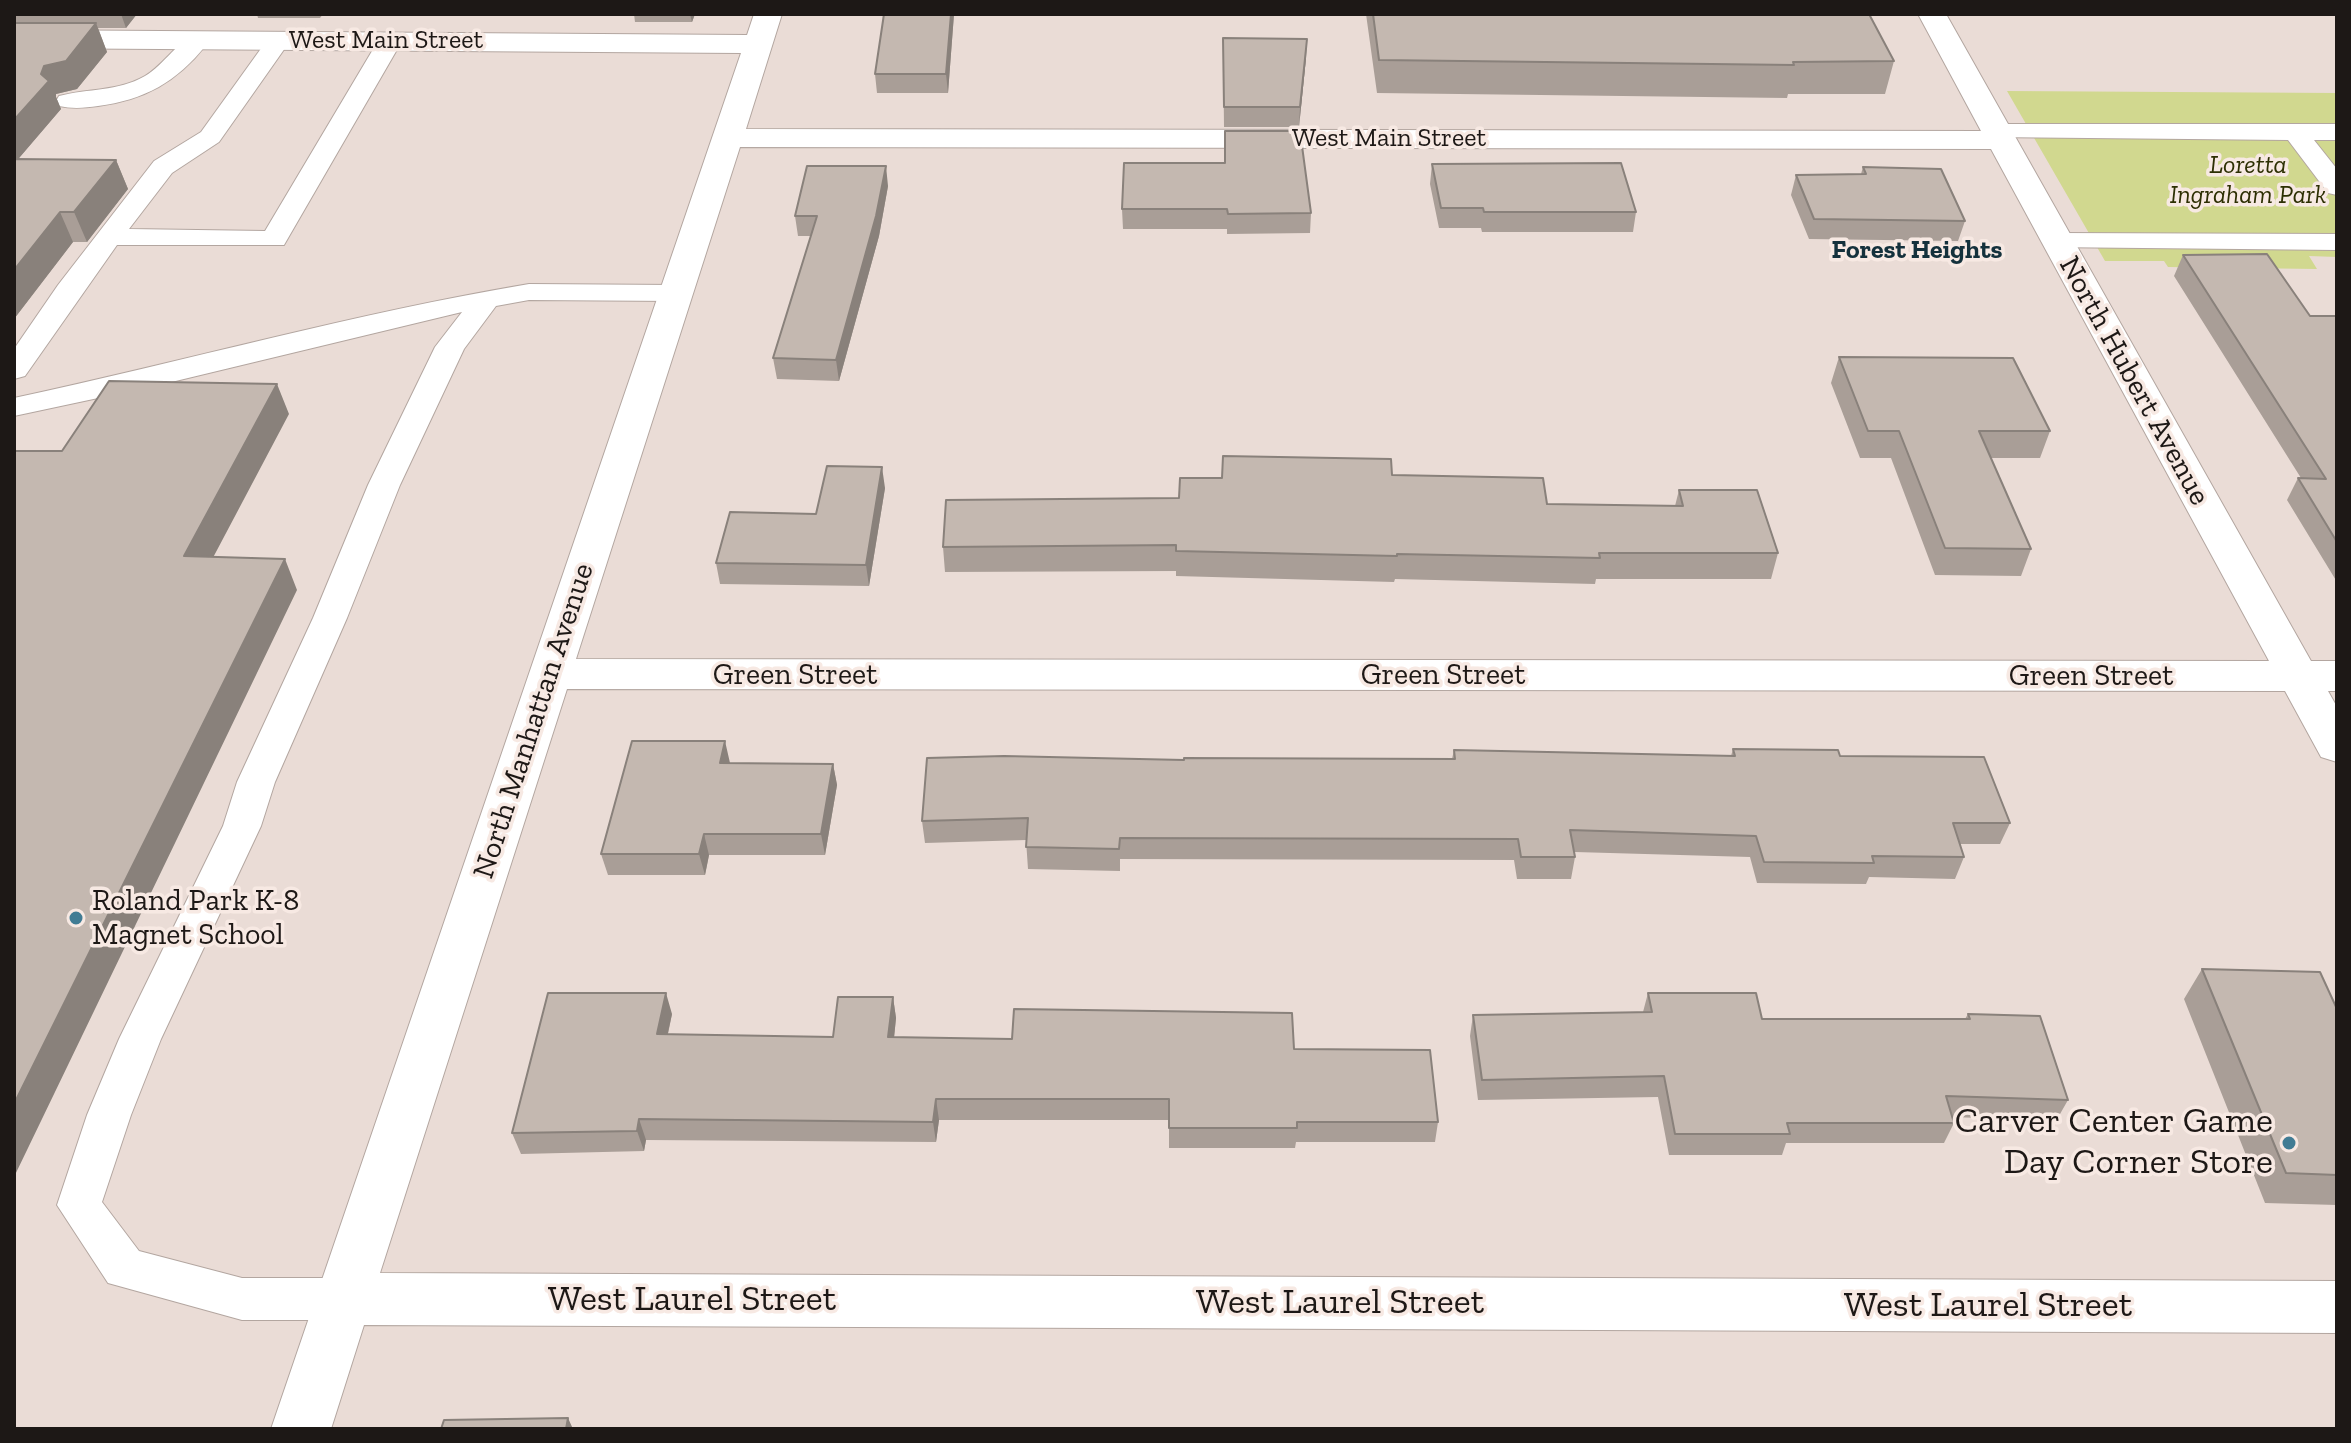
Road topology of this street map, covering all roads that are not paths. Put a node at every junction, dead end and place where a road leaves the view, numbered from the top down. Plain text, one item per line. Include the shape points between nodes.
1 (1932, 14) edge
2 (763, 29) edge
3 (14, 39) edge
4 (278, 41) junction
5 (390, 41) junction
6 (191, 49) junction
7 (68, 101) edge
8 (2295, 132) junction
9 (2337, 132) edge
10 (1999, 136) junction
11 (729, 138) junction
12 (2337, 187) edge
13 (110, 237) junction
14 (2056, 241) junction
15 (2337, 242) edge
16 (676, 293) junction
17 (487, 299) junction
18 (14, 370) edge
19 (15, 405) edge
20 (550, 674) junction
21 (2317, 676) edge
22 (2337, 746) edge
23 (343, 1299) junction
24 (2337, 1307) edge
25 (301, 1429) edge

1 - 10 street, North Hubert Avenue
2 - 5 street, West Main Street
2 - 11 street, North Manhattan Avenue
3 - 6 street, West Main Street
4 - 5 street, West Main Street
4 - 6 street, West Main Street
4 - 13 lane via 210,137 163,167
5 - 13 lane via 274,239
6 - 7 lane via 177,68 151,83 114,98
8 - 9 lane
8 - 10 lane
8 - 12 lane
10 - 11 street, West Main Street
10 - 14 street, North Hubert Avenue
11 - 16 street, North Manhattan Avenue
13 - 18 lane
14 - 15 lane
14 - 21 street, North Hubert Avenue
16 - 17 lane via 529,292
16 - 20 street, North Manhattan Avenue
17 - 19 lane
17 - 23 lane via 450,347 384,485 242,826 140,1039 79,1205 124,1268 242,1299
20 - 21 street, Green Street
20 - 23 street, North Manhattan Avenue
21 - 22 street, North Hubert Avenue
23 - 24 street, West Laurel Street
23 - 25 street, North Manhattan Avenue

